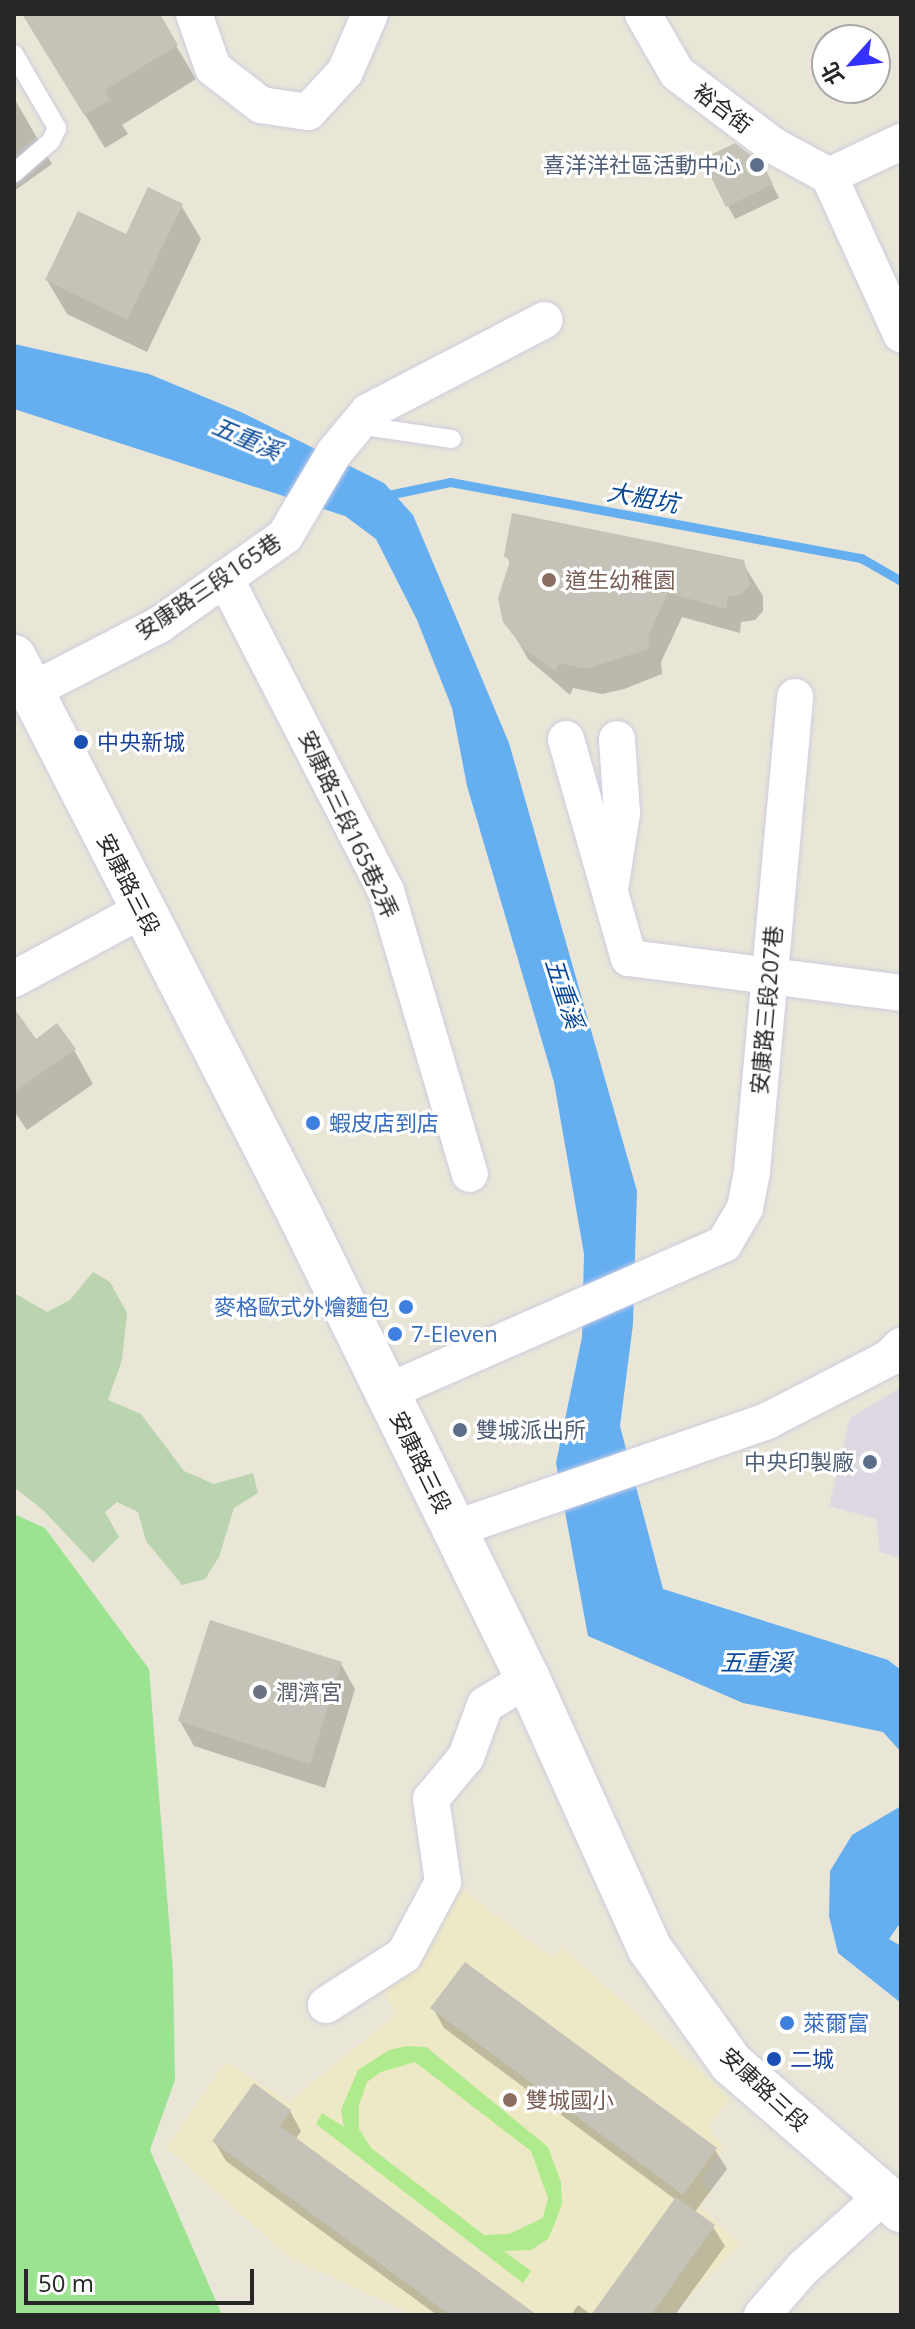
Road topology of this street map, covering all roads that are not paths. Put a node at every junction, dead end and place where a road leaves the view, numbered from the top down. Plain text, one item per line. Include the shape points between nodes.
1 (194, 14) edge
2 (370, 14) edge
3 (643, 14) edge
4 (14, 54) edge
5 (901, 142) edge
6 (14, 173) edge
7 (829, 176) junction
8 (545, 320) dead end
9 (901, 334) edge
10 (357, 425) junction
11 (452, 439) dead end
12 (225, 578) junction
13 (23, 674) edge
14 (795, 697) dead end
15 (566, 739) dead end
16 (617, 739) dead end
17 (609, 896) junction
18 (142, 910) junction
19 (14, 979) edge
20 (768, 979) junction
21 (901, 993) edge
22 (470, 1174) dead end
23 (901, 1346) edge
24 (387, 1392) junction
25 (473, 1522) junction
26 (528, 1679) junction
27 (326, 2005) dead end
28 (893, 2203) edge
29 (762, 2315) edge

1 - 2 street via 213,68 261,105 308,112 345,72
3 - 7 street, 裕合街 via 677,73 774,146
4 - 6 lane via 57,128 51,141
5 - 7 street
7 - 9 street
8 - 10 street via 368,412
10 - 11 lane
10 - 12 street, 安康路三段165巷 via 334,453 297,521
12 - 13 street, 安康路三段165巷 via 159,625
12 - 22 street, 安康路三段165巷2弄 via 386,891
13 - 18 main road, 安康路三段
14 - 20 street, 安康路三段207巷
15 - 17 street
16 - 17 street via 622,813
17 - 20 street via 629,958
18 - 19 street
18 - 24 main road, 安康路三段
20 - 21 street
20 - 24 street, 安康路三段207巷 via 745,1208 724,1244
23 - 25 street via 889,1358 767,1421
24 - 25 main road, 安康路三段
25 - 26 main road, 安康路三段
26 - 27 street via 485,1705 466,1757 431,1799 443,1882 404,1955
26 - 28 main road, 安康路三段 via 650,1949 731,2063
28 - 29 street via 803,2268

